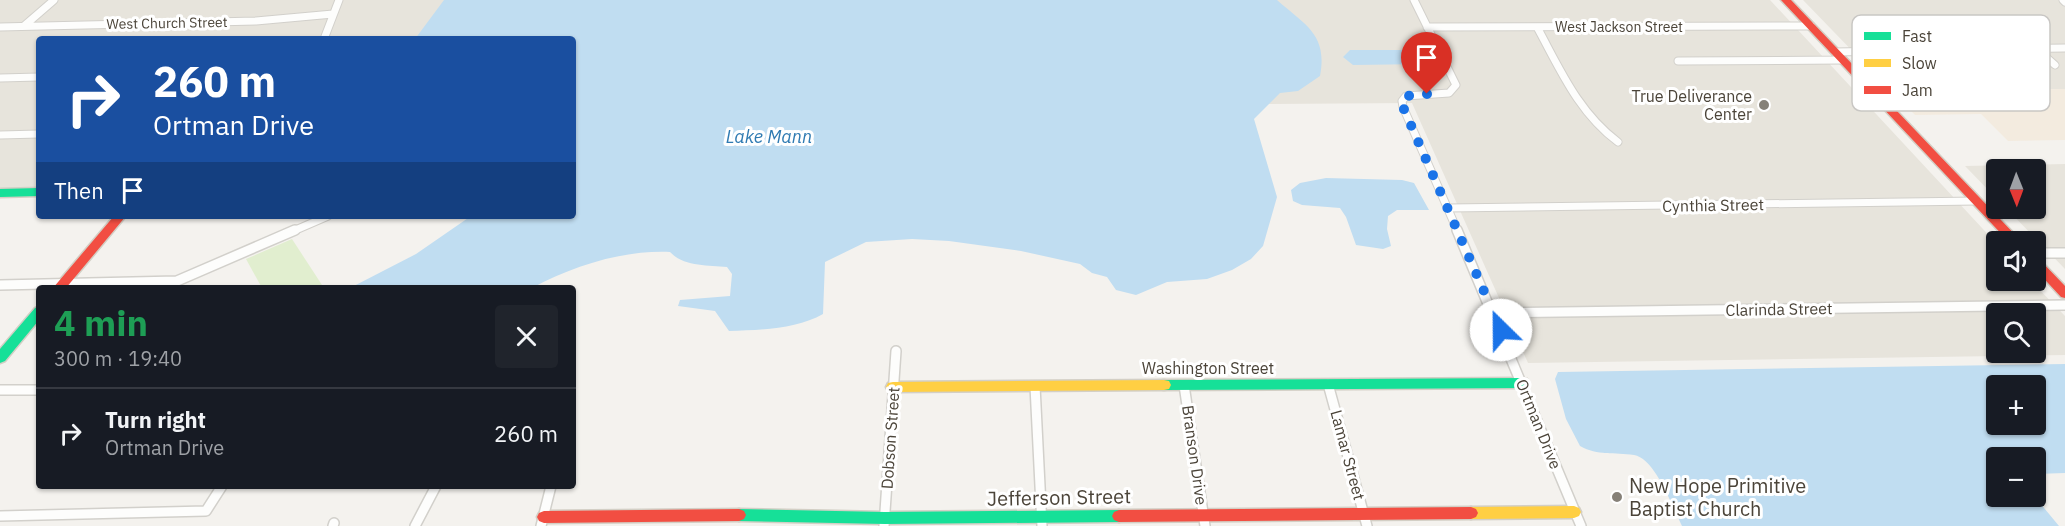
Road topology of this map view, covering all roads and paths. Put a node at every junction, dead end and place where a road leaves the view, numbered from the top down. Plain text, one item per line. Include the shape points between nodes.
1 (54, 0) edge
2 (339, 0) edge
3 (1414, 0) edge
4 (1786, 0) edge
5 (333, 14) junction
6 (24, 26) junction
7 (1811, 26) junction
8 (0, 27) edge
9 (1427, 27) junction
10 (1537, 27) junction
11 (325, 36) edge
12 (2065, 48) edge
13 (2050, 49) edge
14 (1852, 55) edge
15 (1839, 56) junction
16 (1678, 61) dead end
17 (2050, 61) edge
18 (2055, 65) dead end
19 (1852, 70) edge
20 (36, 77) edge
21 (0, 78) edge
22 (1891, 111) edge
23 (36, 134) edge
24 (0, 135) edge
25 (1618, 142) dead end
26 (36, 192) edge
27 (0, 193) edge
28 (1977, 201) junction
29 (1448, 208) junction
30 (117, 219) edge
31 (321, 219) edge
32 (2006, 231) edge
33 (2046, 253) edge
34 (2065, 253) edge
35 (2046, 273) edge
36 (177, 280) junction
37 (0, 285) edge
38 (62, 285) edge
39 (80, 285) edge
40 (172, 285) edge
41 (36, 286) edge
42 (2065, 294) edge
43 (2065, 305) edge
44 (1494, 313) junction
45 (36, 315) edge
46 (896, 351) dead end
47 (0, 358) edge
48 (1522, 383) junction
49 (1328, 384) junction
50 (1184, 385) junction
51 (1035, 386) junction
52 (893, 387) junction
53 (0, 390) edge
54 (36, 390) edge
55 (220, 489) edge
56 (434, 489) edge
57 (550, 489) edge
58 (1575, 512) junction
59 (0, 516) edge
60 (1365, 520) edge
61 (1042, 521) edge
62 (1204, 521) edge
63 (542, 522) edge
64 (884, 522) edge
65 (415, 526) edge
66 (1581, 526) edge

1 - 6 street
2 - 5 street
3 - 9 street, Ortman Drive
4 - 7 street
5 - 6 street, West Church Street via 256,21
5 - 11 street
6 - 8 street, West Church Street
7 - 10 street, West Jackson Street
7 - 15 street
9 - 10 street, West Jackson Street
9 - 29 street, Ortman Drive via 1454,90 1413,94 1402,101
10 - 25 street via 1586,113 1601,131
12 - 13 street
14 - 15 street
15 - 16 street
15 - 19 street
17 - 18 street
20 - 21 street
22 - 28 street
23 - 24 street
26 - 27 street
28 - 29 street, Cynthia Street
28 - 32 street
29 - 44 street, Ortman Drive
30 - 38 street
31 - 36 street
33 - 34 street
35 - 42 street
36 - 39 street
36 - 40 street
37 - 41 street
43 - 44 street, Clarinda Street
44 - 48 street, Ortman Drive
45 - 47 street
46 - 52 street, Dobson Street
48 - 49 street, Washington Street
48 - 58 street, Ortman Drive
49 - 50 street, Washington Street
49 - 60 street, Lamar Street
50 - 51 street, Washington Street
50 - 62 street, Branson Drive
51 - 52 street, Washington Street
51 - 61 street
52 - 64 street, Dobson Street
53 - 54 street
55 - 59 street via 206,512
56 - 65 street
57 - 63 street
58 - 60 street, Jefferson Street
58 - 66 street, Ortman Drive
60 - 62 street, Jefferson Street
61 - 62 street, Jefferson Street
61 - 64 street, Jefferson Street
63 - 64 street, Jefferson Street via 799,515

